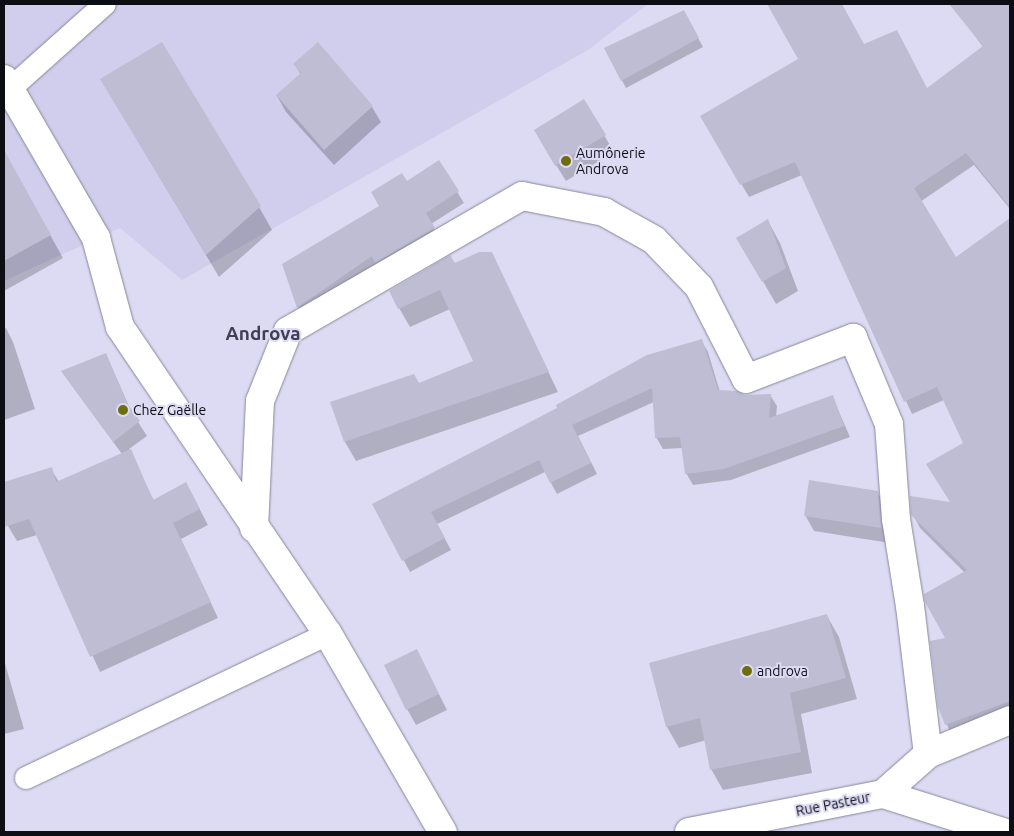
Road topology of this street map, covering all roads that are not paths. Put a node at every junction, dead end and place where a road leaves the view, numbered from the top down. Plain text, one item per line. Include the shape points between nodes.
1 (105, 4) edge
2 (7, 84) edge
3 (254, 528) junction
4 (328, 634) junction
5 (1010, 720) edge
6 (928, 754) junction
7 (26, 778) dead end
8 (883, 794) junction
9 (443, 832) edge
10 (688, 832) edge
11 (1003, 832) edge

1 - 2 lane
2 - 3 street via 96,238 120,327
3 - 4 street
3 - 6 street via 260,401 288,331 522,196 604,212 654,240 699,287 746,379 853,338 889,424 896,519
4 - 7 lane
4 - 9 street
5 - 6 street
6 - 8 street
8 - 10 street, Rue Pasteur
8 - 11 street, Rue Pasteur

